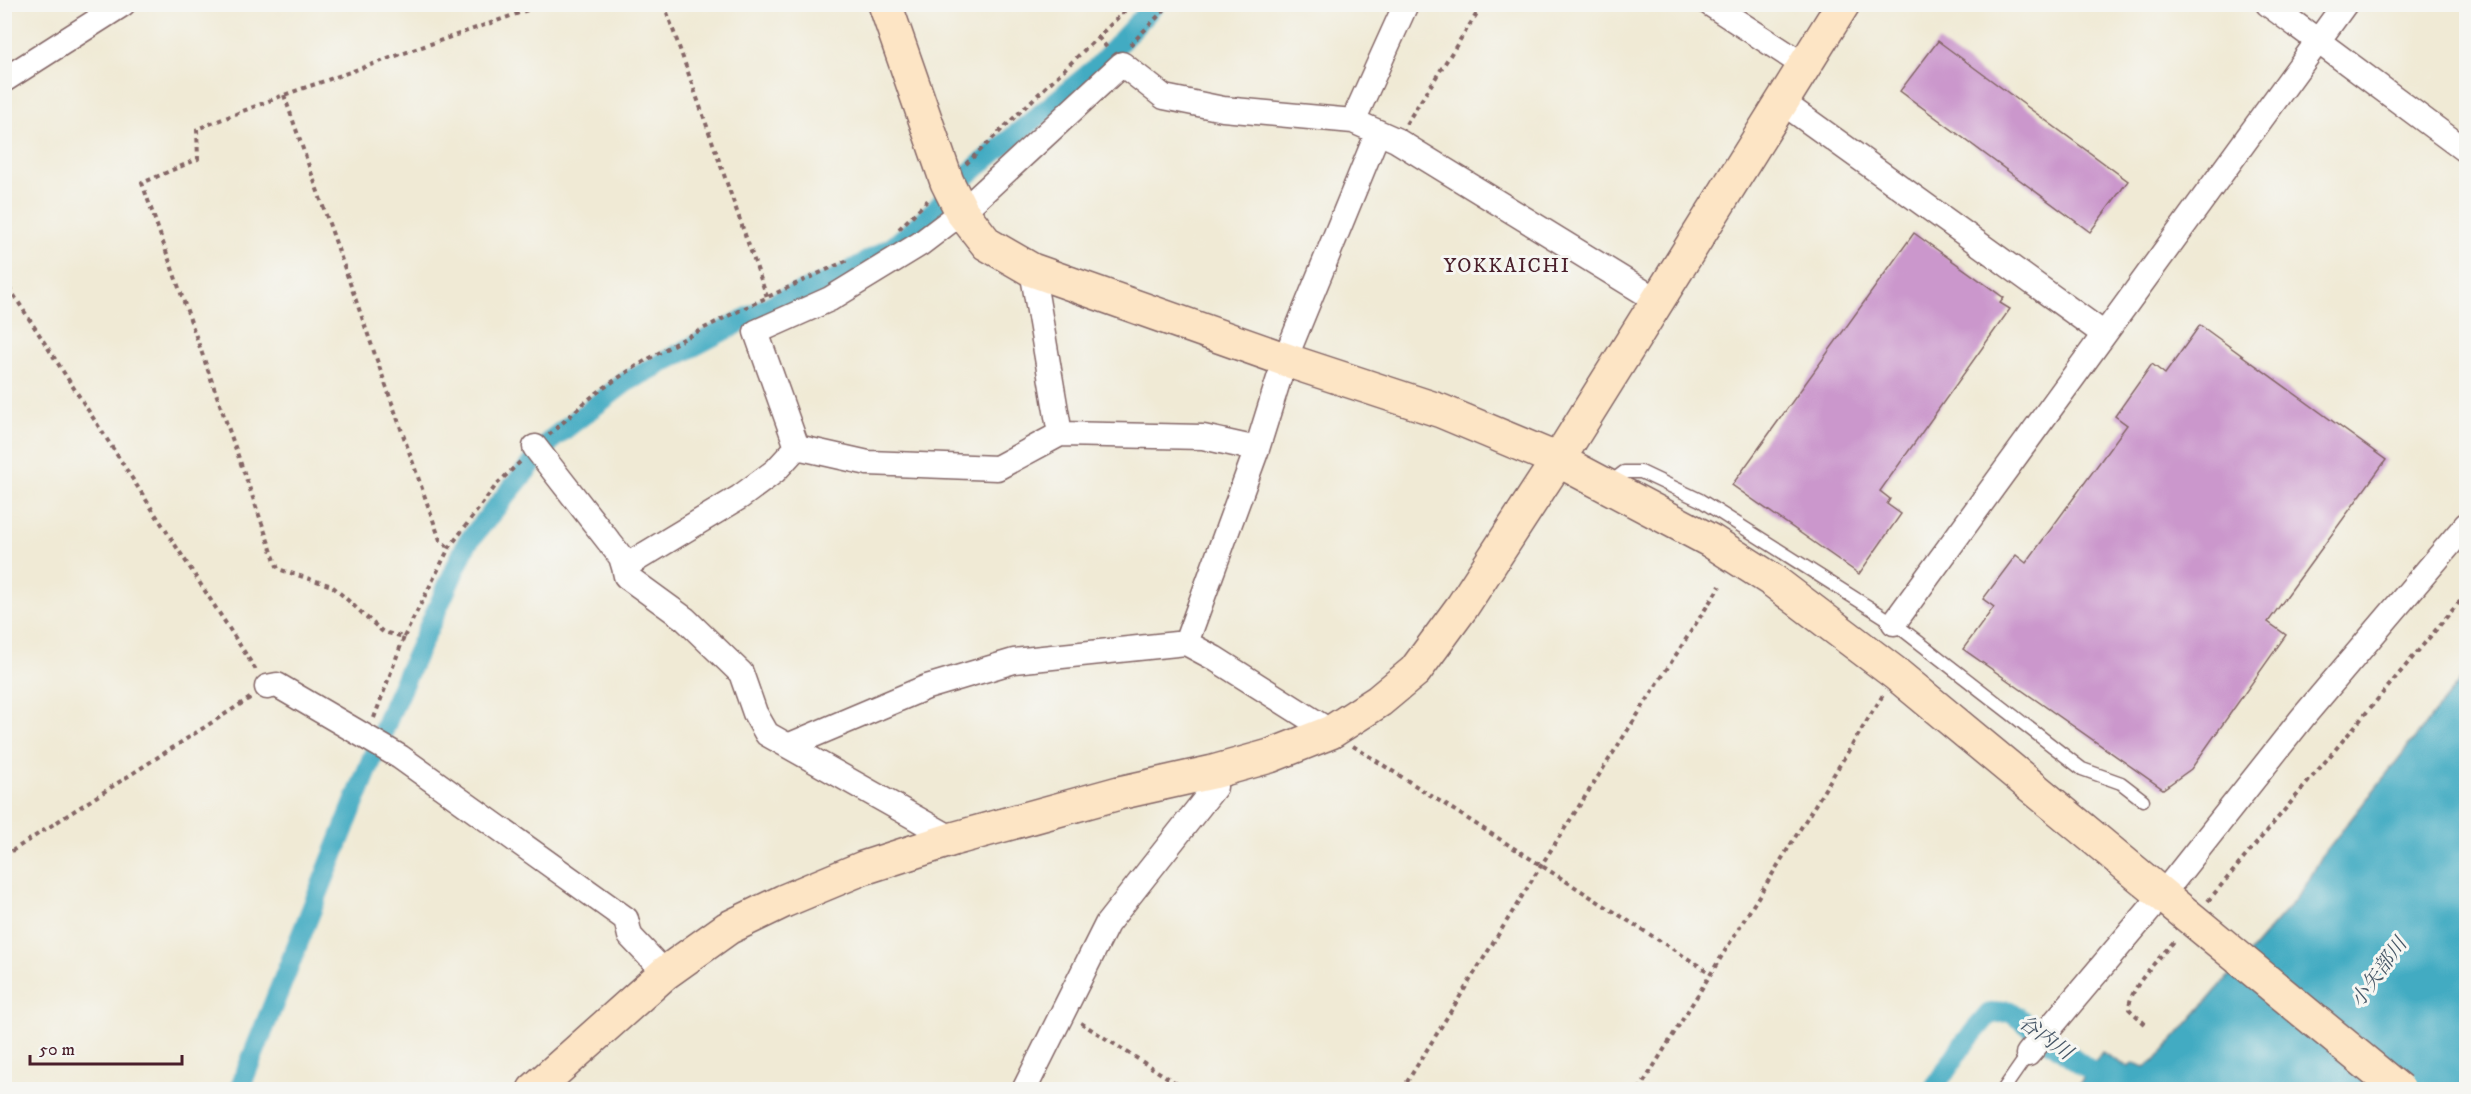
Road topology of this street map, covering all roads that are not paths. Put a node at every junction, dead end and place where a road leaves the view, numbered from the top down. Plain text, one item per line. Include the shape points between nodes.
1 (123, 4) edge
2 (885, 4) edge
3 (1406, 4) edge
4 (1710, 4) edge
5 (1843, 4) edge
6 (2268, 4) edge
7 (2345, 4) edge
8 (2318, 41) junction
9 (1805, 66) junction
10 (4, 80) edge
11 (1782, 102) junction
12 (1353, 121) junction
13 (1387, 136) junction
14 (2466, 151) edge
15 (953, 195) junction
16 (1032, 270) junction
17 (1658, 301) junction
18 (2104, 334) junction
19 (1286, 359) junction
20 (1060, 434) junction
21 (535, 447) road end
22 (797, 447) junction
23 (1257, 449) junction
24 (1558, 460) junction
25 (1610, 488) junction
26 (2466, 525) edge
27 (624, 567) junction
28 (1894, 622) junction
29 (1186, 644) junction
30 (267, 687) road end
31 (1331, 732) junction
32 (790, 745) junction
33 (1213, 772) junction
34 (2143, 800) dead end
35 (953, 839) junction
36 (2178, 902) junction
37 (665, 973) junction
38 (2028, 1054) joint
39 (534, 1089) edge
40 (1024, 1089) edge
41 (2003, 1089) edge
42 (2399, 1089) edge

1 - 10 street
2 - 15 street
3 - 12 street
4 - 9 street
5 - 9 street
6 - 8 street
7 - 8 street
8 - 14 street
8 - 18 street
9 - 11 street
11 - 17 street
11 - 18 street
12 - 13 street
12 - 15 street via 1223,109 1164,97 1122,64
13 - 17 street
13 - 19 street
15 - 16 street via 987,244
15 - 22 street via 920,244 830,299 756,332
16 - 19 street
16 - 20 street
17 - 24 street
18 - 28 street
19 - 23 street
19 - 24 street via 1441,411
20 - 22 street via 997,468 868,463
20 - 23 street via 1203,437
21 - 27 street via 621,557
22 - 27 street via 775,471 740,497
23 - 29 street
24 - 25 street
24 - 31 street via 1462,607 1415,671 1379,701
25 - 28 lane via 1624,472 1641,472 1700,500
25 - 36 street via 1772,580 1896,674
26 - 36 street via 2303,717
27 - 32 street via 626,576 685,619 741,673 760,724 767,734
28 - 34 lane via 2082,769 2121,783
29 - 31 street
29 - 32 street via 1014,661 927,687
30 - 37 street via 277,685 400,757 626,920 630,936
31 - 33 street via 1270,756
32 - 35 street
33 - 35 street via 1119,793
33 - 40 street via 1215,787 1107,924
35 - 37 street via 863,868 784,901 728,928
36 - 38 street
36 - 42 street, bridge
37 - 39 street
38 - 41 lane

